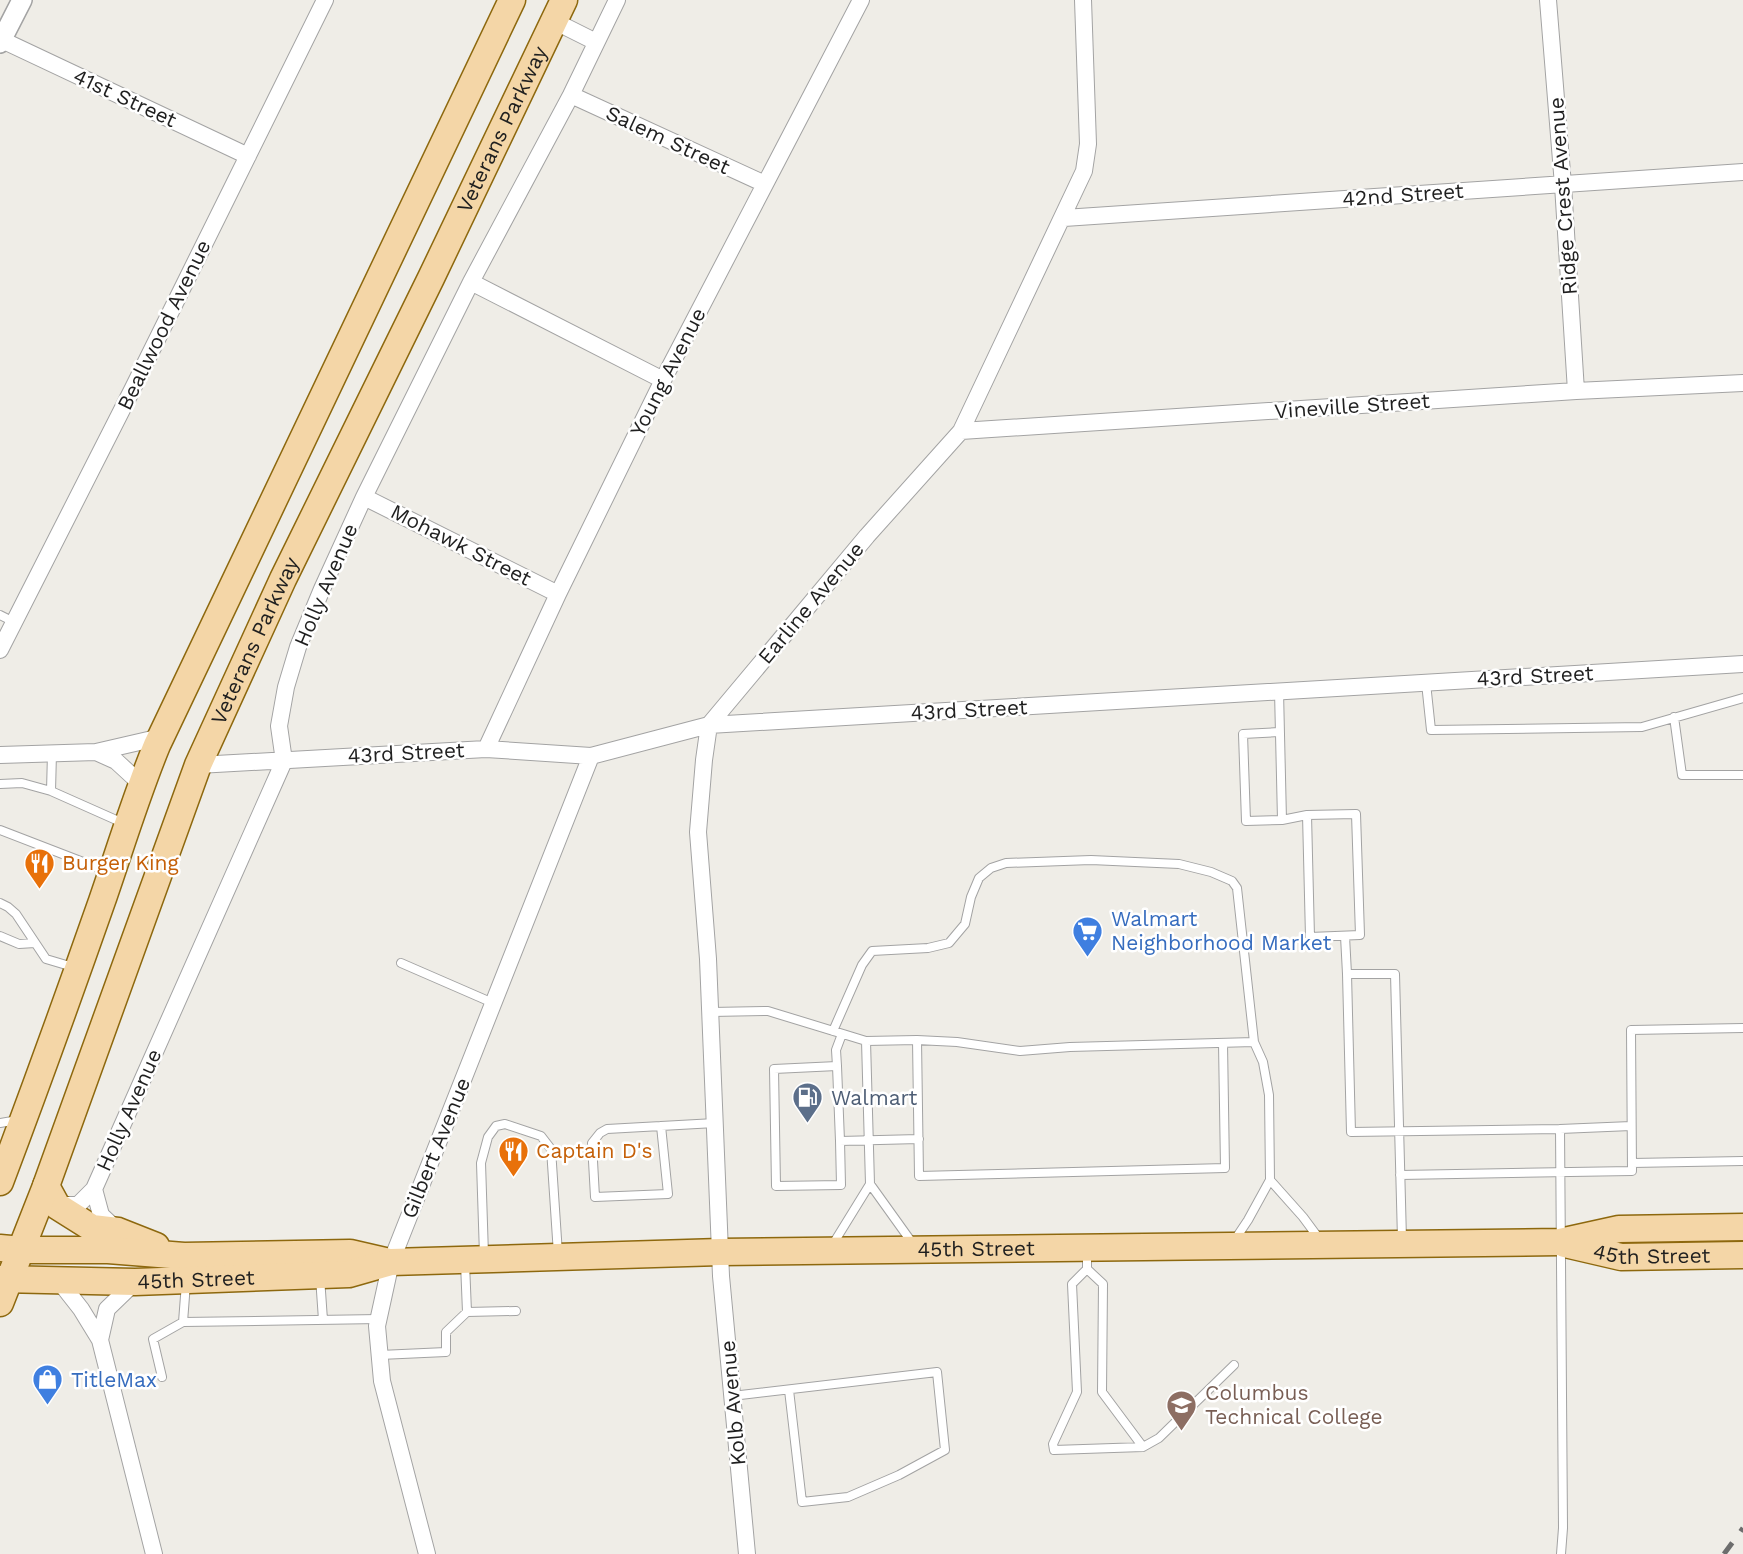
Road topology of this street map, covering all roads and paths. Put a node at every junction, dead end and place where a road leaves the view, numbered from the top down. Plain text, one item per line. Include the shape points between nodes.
1 (22, 0) edge
2 (325, 0) edge
3 (512, 0) edge
4 (617, 0) edge
5 (861, 0) edge
6 (1083, 0) edge
7 (1548, 0) edge
8 (559, 10) edge
9 (1, 41) edge
10 (596, 42) junction
11 (571, 96) junction
12 (248, 156) junction
13 (1743, 172) edge
14 (765, 184) junction
15 (1563, 185) junction
16 (1063, 218) junction
17 (471, 282) junction
18 (663, 380) junction
19 (1743, 383) edge
20 (1576, 391) junction
21 (961, 431) junction
22 (364, 497) junction
23 (558, 594) junction
24 (7, 619) edge
25 (0, 650) edge
26 (1743, 664) edge
27 (1426, 683) junction
28 (1279, 691) junction
29 (1743, 698) edge
30 (1674, 717) junction
31 (709, 725) junction
32 (1279, 732) junction
33 (161, 737) junction
34 (486, 749) junction
35 (96, 752) junction
36 (52, 753) junction
37 (0, 755) edge
38 (591, 756) junction
39 (284, 761) junction
40 (198, 765) junction
41 (1743, 775) edge
42 (0, 784) edge
43 (141, 784) junction
44 (51, 791) junction
45 (1307, 816) junction
46 (1282, 820) junction
47 (129, 825) junction
48 (0, 830) edge
49 (112, 873) junction
50 (0, 903) edge
51 (0, 936) edge
52 (1345, 936) junction
53 (35, 943) junction
54 (401, 963) dead end
55 (78, 969) junction
56 (1347, 974) junction
57 (493, 1003) junction
58 (710, 1012) junction
59 (1743, 1028) edge
60 (832, 1031) junction
61 (842, 1034) junction
62 (917, 1040) junction
63 (866, 1041) junction
64 (1254, 1042) junction
65 (1223, 1043) junction
66 (837, 1066) junction
67 (11, 1121) edge
68 (715, 1123) junction
69 (661, 1126) junction
70 (1632, 1126) junction
71 (1560, 1129) junction
72 (1399, 1131) junction
73 (919, 1139) junction
74 (868, 1140) junction
75 (840, 1141) junction
76 (1743, 1161) edge
77 (1632, 1163) junction
78 (3, 1164) edge
79 (1560, 1172) junction
80 (1400, 1175) junction
81 (1270, 1180) junction
82 (870, 1184) junction
83 (94, 1189) junction
84 (51, 1196) junction
85 (1743, 1227) edge
86 (118, 1231) junction
87 (1560, 1242) junction
88 (1324, 1245) junction
89 (1402, 1245) junction
90 (1231, 1247) junction
91 (11, 1249) edge
92 (917, 1250) junction
93 (829, 1251) junction
94 (720, 1252) junction
95 (1743, 1255) edge
96 (558, 1257) junction
97 (1087, 1259) junction
98 (475, 1260) junction
99 (391, 1262) junction
100 (185, 1268) junction
101 (320, 1275) junction
102 (5, 1278) edge
103 (59, 1280) junction
104 (135, 1282) junction
105 (0, 1303) edge
106 (516, 1311) dead end
107 (467, 1312) junction
108 (379, 1319) junction
109 (323, 1320) junction
110 (183, 1322) junction
111 (100, 1340) junction
112 (380, 1355) junction
113 (1234, 1366) dead end
114 (162, 1377) dead end
115 (789, 1390) junction
116 (732, 1396) junction
117 (1143, 1447) junction
118 (154, 1554) edge
119 (426, 1554) edge
120 (747, 1554) edge
121 (1561, 1554) edge

1 - 9 street
2 - 12 street, Beallwood Avenue
3 - 33 main road, Veterans Parkway
4 - 10 street, Holly Avenue
5 - 14 street, Young Avenue
6 - 16 street, Earline Avenue via 1088,144 1084,172
7 - 15 street, Ridge Crest Avenue
8 - 10 street
8 - 40 main road, Veterans Parkway via 283,579
9 - 12 street, 41st Street
10 - 11 street, Holly Avenue
11 - 14 street, Salem Street
11 - 17 street, Holly Avenue
12 - 24 street, Beallwood Avenue
13 - 15 street, 42nd Street
14 - 18 street, Young Avenue
15 - 16 street, 42nd Street
15 - 20 street, Ridge Crest Avenue
16 - 21 street, Earline Avenue
17 - 18 street
17 - 22 street, Holly Avenue
18 - 23 street, Young Avenue
19 - 20 street, Vineville Street
20 - 21 street, Vineville Street
21 - 31 street, Earline Avenue
22 - 23 street, Mohawk Street
22 - 39 street, Holly Avenue via 298,647 279,726
23 - 34 street, Young Avenue
24 - 25 street, Beallwood Avenue
26 - 27 street, 43rd Street
27 - 28 street, 43rd Street
27 - 30 lane via 1431,730 1642,727
28 - 31 street, 43rd Street
28 - 32 lane
29 - 30 lane
30 - 41 lane via 1682,775
31 - 38 street, 43rd Street
31 - 58 street via 698,832
32 - 46 lane
32 - 46 lane via 1243,734 1246,821
33 - 35 street
33 - 43 main road, Veterans Parkway
34 - 38 street, 43rd Street
34 - 39 street, 43rd Street
35 - 36 street
35 - 43 street via 116,761
36 - 37 street
36 - 44 lane
38 - 57 street, Gilbert Avenue
39 - 40 street, 43rd Street
39 - 83 street, Holly Avenue
40 - 84 main road, Veterans Parkway
42 - 44 lane via 22,783
43 - 47 main road, Veterans Parkway
44 - 47 lane
45 - 46 lane
45 - 52 lane via 1310,937
45 - 52 lane via 1356,814 1360,935
47 - 49 main road, Veterans Parkway
48 - 49 lane
49 - 55 main road, Veterans Parkway
50 - 53 lane via 16,914
51 - 53 lane via 19,944
52 - 56 lane
53 - 55 lane via 46,958
54 - 57 lane
55 - 67 main road, Veterans Parkway
56 - 72 lane via 1395,974
56 - 72 lane via 1351,1132
57 - 99 street, Gilbert Avenue
58 - 60 lane via 768,1011
58 - 68 street
59 - 70 lane via 1631,1030
60 - 61 lane
60 - 64 lane via 872,951 948,943 965,925 979,878 991,868 1006,863 1091,860 1180,864 1233,881
61 - 63 lane
61 - 66 lane
62 - 63 lane
62 - 65 lane via 1020,1051
62 - 73 lane
63 - 74 lane
64 - 65 lane
64 - 81 lane via 1269,1095
65 - 73 lane via 1225,1168 919,1176
66 - 75 lane
66 - 75 lane via 774,1069 776,1186 841,1185
67 - 78 main road, Veterans Parkway
68 - 69 lane
68 - 94 street
69 - 69 lane via 600,1133 592,1143 595,1197 668,1194
70 - 71 lane
70 - 77 lane
71 - 72 lane
71 - 79 lane
72 - 80 lane
73 - 74 lane
74 - 75 lane
74 - 82 lane
76 - 77 lane
77 - 79 lane via 1632,1171
79 - 80 lane
79 - 87 lane
80 - 89 lane
81 - 88 lane
81 - 90 lane
82 - 92 lane
82 - 93 lane
83 - 84 street, Holly Avenue via 78,1205
83 - 86 street, Holly Avenue via 101,1215
84 - 86 main road via 92,1228
84 - 91 main road, Veterans Parkway
85 - 87 main road, 45th Street via 1619,1229
86 - 100 main road
87 - 89 main road, 45th Street
87 - 95 main road, 45th Street via 1621,1257
87 - 121 lane
88 - 89 main road, 45th Street
88 - 90 main road, 45th Street
90 - 97 main road, 45th Street
91 - 100 main road, 45th Street via 108,1250
91 - 102 main road, Veterans Parkway
92 - 93 main road, 45th Street
92 - 97 main road, 45th Street
93 - 94 main road, 45th Street
94 - 96 main road, 45th Street
94 - 116 street, Kolb Avenue
96 - 98 main road, 45th Street
96 - 98 lane via 551,1149 541,1136 505,1124 496,1126 488,1137 481,1163
97 - 117 lane via 1103,1284 1102,1392
97 - 117 lane via 1072,1284 1077,1392 1054,1450
98 - 99 main road, 45th Street
98 - 107 lane
99 - 100 main road, 45th Street via 350,1253
99 - 101 main road, 45th Street
99 - 108 street, Gilbert Avenue
100 - 101 main road, 45th Street
100 - 104 main road, 45th Street
100 - 110 lane
101 - 109 lane
102 - 103 main road, 45th Street
102 - 105 main road, Veterans Parkway
103 - 104 main road, 45th Street
103 - 111 street
104 - 111 street via 107,1309
106 - 107 lane
107 - 112 lane via 446,1332 446,1352
108 - 109 lane
108 - 112 street, Gilbert Avenue
109 - 110 lane
110 - 114 lane via 153,1339
111 - 118 street
112 - 119 street, Gilbert Avenue via 382,1381
113 - 117 lane via 1160,1438
115 - 115 lane via 937,1372 945,1450 848,1497 802,1502
115 - 116 lane
116 - 120 street, Kolb Avenue

